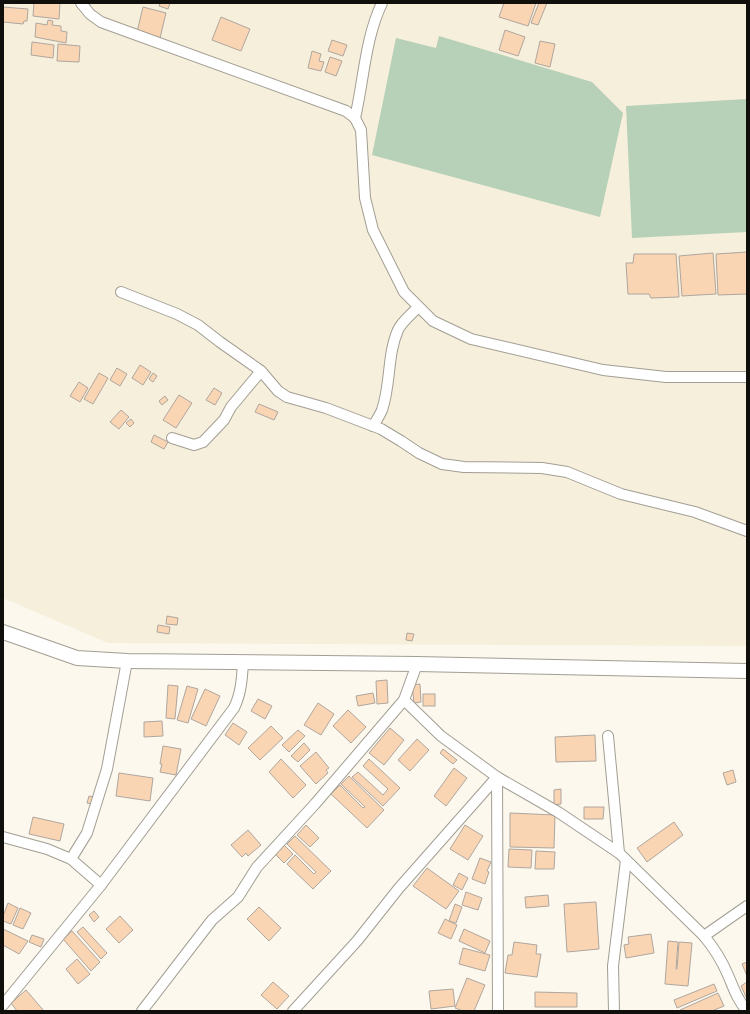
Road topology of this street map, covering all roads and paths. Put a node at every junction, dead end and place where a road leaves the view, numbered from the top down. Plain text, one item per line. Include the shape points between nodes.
1 (81, 3) edge
2 (382, 3) edge
3 (355, 118) junction
4 (121, 292) dead end
5 (418, 307) junction
6 (261, 371) junction
7 (747, 377) edge
8 (373, 426) junction
9 (172, 438) dead end
10 (747, 531) edge
11 (3, 632) edge
12 (127, 661) junction
13 (243, 662) junction
14 (417, 664) junction
15 (747, 671) edge
16 (404, 700) junction
17 (608, 736) dead end
18 (497, 777) junction
19 (3, 837) edge
20 (622, 856) junction
21 (71, 859) junction
22 (102, 885) junction
23 (747, 906) edge
24 (704, 936) junction
25 (3, 1004) edge
26 (142, 1011) edge
27 (293, 1011) edge
28 (498, 1011) edge
29 (614, 1011) edge
30 (747, 1011) edge

1 - 3 street via 101,22 346,111
2 - 3 street via 370,39
3 - 5 street via 361,130 365,198 373,230 404,292
4 - 6 street via 198,325
5 - 7 street via 433,321 471,339 602,370 666,377
5 - 8 street via 402,323 398,331 382,410
6 - 8 street via 278,391 287,397 326,408
6 - 9 street via 231,407 224,420 203,442 194,445
8 - 10 street via 442,464 464,467 542,468 567,472 621,494 695,512
11 - 12 street via 77,658
12 - 13 street
12 - 21 street via 107,769 87,834
13 - 14 street
13 - 22 street via 240,692 234,708
14 - 15 street
14 - 16 street
16 - 18 street via 441,736
16 - 26 street via 257,867 238,897 212,920
17 - 20 street
18 - 20 street via 558,812
18 - 27 street via 399,888 357,941
18 - 28 street
19 - 21 street
20 - 24 street
20 - 29 street via 613,966
21 - 22 street
22 - 25 street
23 - 24 street
24 - 30 street via 716,950 739,1001

